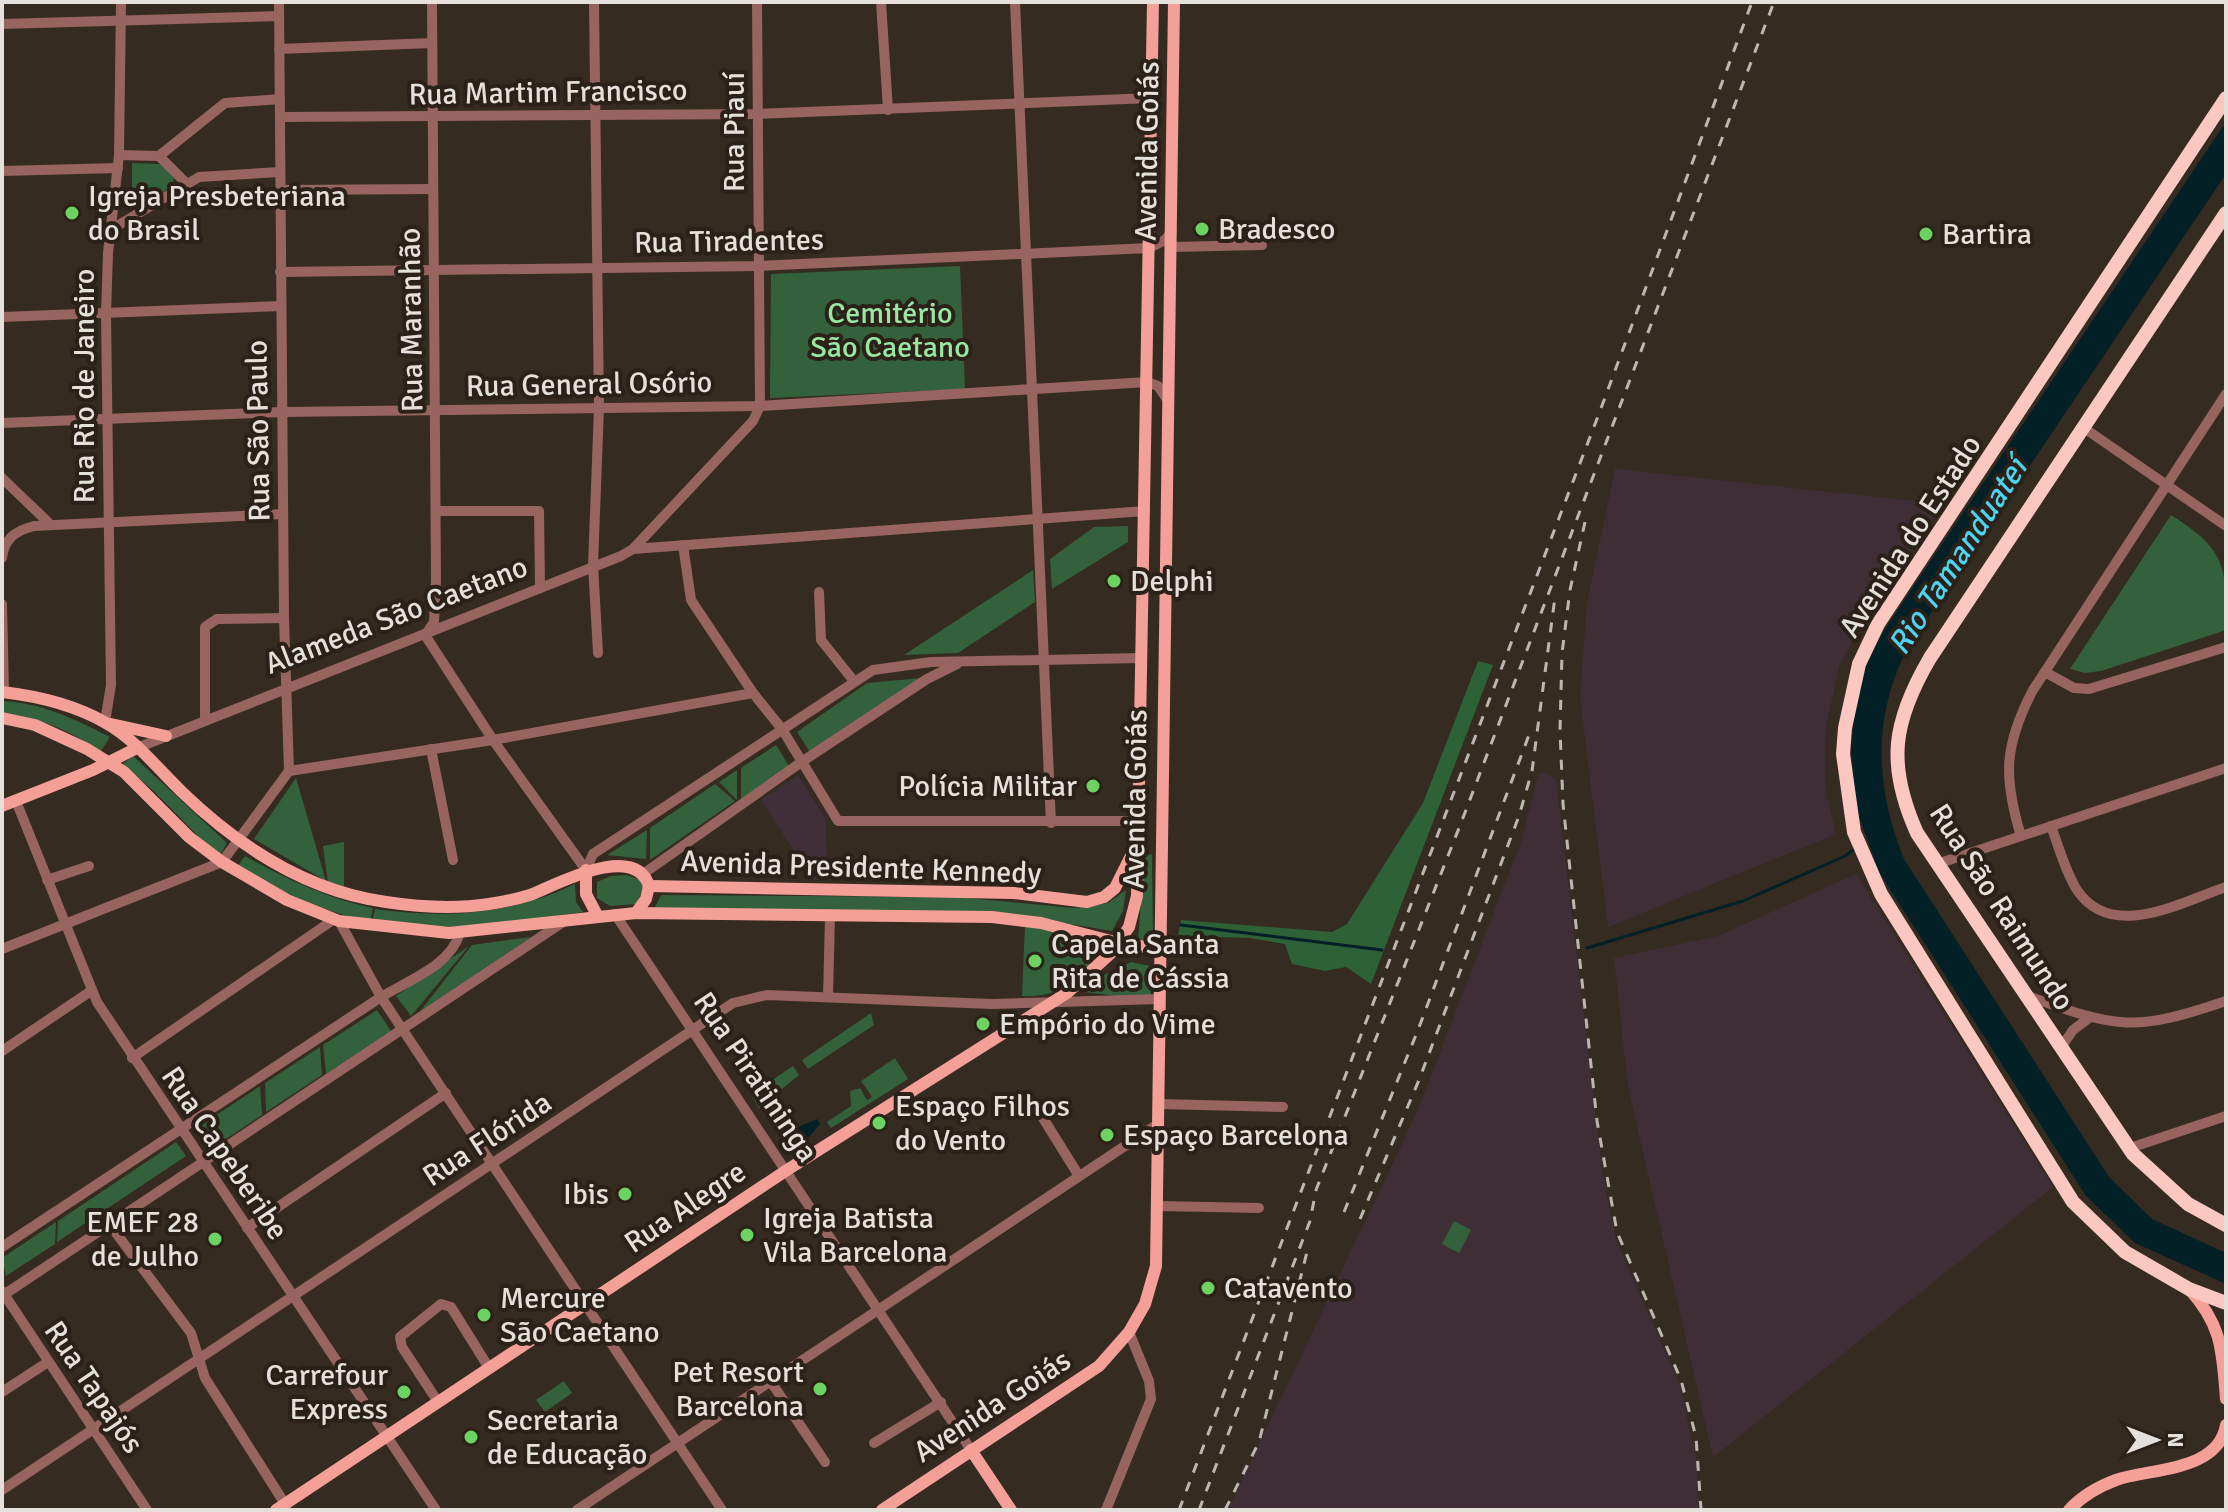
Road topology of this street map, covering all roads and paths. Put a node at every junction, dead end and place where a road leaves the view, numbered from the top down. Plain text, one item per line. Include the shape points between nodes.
1 (121, 2) edge
2 (279, 2) edge
3 (432, 2) edge
4 (594, 2) edge
5 (757, 2) edge
6 (881, 2) edge
7 (1015, 2) edge
8 (1153, 2) edge
9 (1174, 2) edge
10 (279, 16) junction
11 (121, 18) junction
12 (2, 24) edge
13 (432, 43) junction
14 (279, 49) junction
15 (1151, 98) junction
16 (2226, 98) edge
17 (280, 99) junction
18 (1019, 105) junction
19 (888, 110) junction
20 (758, 114) junction
21 (596, 116) junction
22 (281, 117) junction
23 (433, 118) junction
24 (119, 155) junction
25 (159, 156) junction
26 (118, 168) junction
27 (2, 171) edge
28 (280, 172) junction
29 (185, 182) junction
30 (433, 189) junction
31 (280, 190) junction
32 (2226, 213) edge
33 (112, 229) junction
34 (1172, 231) junction
35 (1262, 245) dead end
36 (1172, 247) junction
37 (1149, 248) junction
38 (1024, 256) junction
39 (759, 266) junction
40 (597, 267) junction
41 (435, 270) junction
42 (280, 272) junction
43 (281, 306) junction
44 (106, 314) junction
45 (2, 317) edge
46 (1147, 382) junction
47 (1030, 390) junction
48 (2226, 394) edge
49 (1168, 401) junction
50 (760, 406) junction
51 (599, 408) junction
52 (2221, 410) edge
53 (437, 411) junction
54 (282, 412) junction
55 (107, 419) junction
56 (2, 423) edge
57 (2084, 428) junction
58 (2, 478) edge
59 (2169, 484) junction
60 (436, 511) junction
61 (1145, 511) junction
62 (283, 514) junction
63 (1038, 519) junction
64 (109, 523) junction
65 (51, 525) junction
66 (2226, 526) edge
67 (683, 545) junction
68 (633, 549) junction
69 (2, 558) edge
70 (593, 565) junction
71 (540, 586) junction
72 (819, 592) dead end
73 (2, 604) edge
74 (284, 618) junction
75 (425, 635) junction
76 (2226, 647) edge
77 (598, 653) dead end
78 (1141, 658) junction
79 (1046, 661) junction
80 (962, 662) junction
81 (915, 664) junction
82 (2045, 672) junction
83 (927, 679) junction
84 (853, 680) junction
85 (287, 686) junction
86 (3, 692) edge
87 (753, 693) junction
88 (2, 718) edge
89 (205, 719) junction
90 (105, 722) junction
91 (782, 729) junction
92 (166, 736) junction
93 (493, 740) junction
94 (137, 748) junction
95 (431, 749) junction
96 (803, 761) junction
97 (109, 763) junction
98 (2226, 768) edge
99 (289, 771) junction
100 (16, 801) junction
101 (2, 806) edge
102 (1138, 821) junction
103 (1051, 823) junction
104 (2051, 826) junction
105 (2021, 836) junction
106 (1138, 838) junction
107 (239, 842) junction
108 (453, 860) dead end
109 (222, 862) junction
110 (1937, 864) junction
111 (89, 866) dead end
112 (586, 870) junction
113 (643, 874) junction
114 (47, 880) junction
115 (1159, 880) junction
116 (649, 886) junction
117 (2226, 887) edge
118 (636, 913) junction
119 (615, 914) junction
120 (597, 915) junction
121 (830, 916) junction
122 (568, 919) junction
123 (336, 920) junction
124 (65, 925) junction
125 (460, 933) junction
126 (1119, 943) junction
127 (2, 949) edge
128 (1160, 949) junction
129 (91, 991) junction
130 (2028, 996) junction
131 (381, 997) junction
132 (828, 997) junction
133 (1160, 999) junction
134 (2226, 1001) edge
135 (1051, 1004) junction
136 (2089, 1018) junction
137 (403, 1028) junction
138 (693, 1031) junction
139 (2062, 1046) junction
140 (2, 1051) edge
141 (132, 1058) junction
142 (446, 1093) junction
143 (1158, 1104) junction
144 (1283, 1107) dead end
145 (1038, 1110) dead end
146 (2226, 1116) edge
147 (1158, 1124) junction
148 (181, 1130) junction
149 (2130, 1148) junction
150 (202, 1163) junction
151 (493, 1164) junction
152 (787, 1170) junction
153 (1079, 1176) junction
154 (1159, 1206) junction
155 (1259, 1208) dead end
156 (110, 1225) junction
157 (2226, 1225) edge
158 (247, 1228) junction
159 (2, 1247) edge
160 (2189, 1289) junction
161 (3, 1294) edge
162 (292, 1296) junction
163 (2226, 1303) edge
164 (585, 1305) junction
165 (881, 1309) junction
166 (1129, 1332) junction
167 (2224, 1336) edge
168 (200, 1359) junction
169 (48, 1362) junction
170 (489, 1368) junction
171 (771, 1382) junction
172 (2, 1392) edge
173 (2226, 1399) edge
174 (438, 1402) junction
175 (941, 1402) junction
176 (2226, 1425) edge
177 (93, 1429) junction
178 (386, 1435) junction
179 (679, 1442) junction
180 (874, 1443) dead end
181 (2223, 1447) edge
182 (971, 1450) junction
183 (825, 1462) dead end
184 (2, 1490) edge
185 (281, 1507) edge
186 (885, 1509) edge
187 (147, 1510) edge
188 (436, 1510) edge
189 (577, 1510) edge
190 (722, 1510) edge
191 (1011, 1510) edge
192 (1106, 1510) edge
193 (2069, 1510) edge

1 - 11 street, Rua Rio de Janeiro
2 - 10 street, Rua São Paulo
3 - 13 street, Rua Maranhão
4 - 21 street
5 - 20 street, Rua Piauí
6 - 19 street
7 - 18 street
8 - 15 main road, Avenida Goiás
9 - 34 main road, Avenida Goiás
10 - 11 street
10 - 14 street, Rua São Paulo
11 - 12 street
11 - 24 street, Rua Rio de Janeiro
13 - 14 street
13 - 23 street, Rua Maranhão
14 - 17 street, Rua São Paulo
15 - 18 street, Rua Martim Francisco
15 - 37 main road, Avenida Goiás
16 - 160 highway, Avenida do Estado via 1878,624 1859,664 1843,754 1854,832 1881,894 2060,1184 2091,1223 2125,1252
17 - 22 street, Rua São Paulo
17 - 25 street via 216,107
18 - 19 street, Rua Martim Francisco
18 - 38 street
19 - 20 street, Rua Martim Francisco
20 - 21 street, Rua Martim Francisco
20 - 39 street, Rua Piauí
21 - 23 street, Rua Martim Francisco
21 - 40 street
22 - 23 street, Rua Martim Francisco
22 - 28 street, Rua São Paulo
23 - 30 street, Rua Maranhão
24 - 25 street
24 - 26 street, Rua Rio de Janeiro
25 - 29 street
26 - 27 street
26 - 33 street, Rua Rio de Janeiro
28 - 29 street
28 - 31 street, Rua São Paulo
29 - 33 street
30 - 31 street
30 - 41 street, Rua Maranhão
31 - 42 street, Rua São Paulo
32 - 57 highway, Rua São Raimundo
33 - 44 street, Rua Rio de Janeiro
34 - 36 main road, Avenida Goiás
34 - 37 street
35 - 36 street
36 - 49 main road, Avenida Goiás
37 - 38 street, Rua Tiradentes
37 - 46 main road, Avenida Goiás
38 - 39 street, Rua Tiradentes
38 - 47 street
39 - 40 street, Rua Tiradentes
39 - 50 street, Rua Piauí
40 - 41 street, Rua Tiradentes
40 - 51 street
41 - 42 street, Rua Tiradentes
41 - 53 street, Rua Maranhão
42 - 43 street, Rua São Paulo
43 - 44 street
43 - 54 street, Rua São Paulo
44 - 45 street
44 - 55 street, Rua Rio de Janeiro
46 - 47 street, Rua General Osório
46 - 49 street via 1158,386
46 - 61 main road, Avenida Goiás
47 - 50 street, Rua General Osório
47 - 63 street
48 - 52 street
49 - 115 main road, Avenida Goiás
50 - 51 street, Rua General Osório
50 - 68 street, Alameda São Caetano via 753,421
51 - 53 street, Rua General Osório
51 - 70 street
52 - 59 street
53 - 54 street, Rua General Osório
53 - 60 street, Rua Maranhão
54 - 55 street, Rua General Osório
54 - 62 street, Rua São Paulo
55 - 56 street, Rua General Osório
55 - 64 street, Rua Rio de Janeiro
57 - 59 street
57 - 110 highway, Rua São Raimundo via 1930,658 1902,712 1897,736 1900,784 1917,833
58 - 65 street
59 - 66 street
59 - 82 street
60 - 71 street via 539,511
60 - 75 street, Rua Maranhão via 434,622
61 - 63 street
61 - 78 main road, Avenida Goiás
62 - 64 street
62 - 74 street, Rua São Paulo
63 - 67 street
63 - 79 street
64 - 65 street
64 - 90 street, Rua Rio de Janeiro via 111,685
65 - 69 street via 14,533
67 - 68 street
67 - 87 street via 691,600
68 - 70 street, Alameda São Caetano
70 - 71 street, Alameda São Caetano
70 - 77 street
71 - 75 street, Alameda São Caetano
72 - 84 street via 821,640
73 - 86 street
74 - 85 street, Rua São Paulo
74 - 89 street via 217,619 205,627
75 - 85 street, Alameda São Caetano
75 - 93 street
76 - 82 street via 2089,689 2074,688
78 - 79 street
78 - 102 main road, Avenida Goiás
79 - 80 street
79 - 103 street
80 - 81 street
80 - 83 street
81 - 83 street
81 - 84 street via 873,670
82 - 105 street via 2016,722 2009,748 2010,795
83 - 96 street
84 - 91 street
85 - 89 street, Alameda São Caetano
85 - 99 street, Rua São Paulo
86 - 90 main road, Avenida Presidente Kennedy via 48,700
87 - 91 street
87 - 93 street
88 - 97 main road, Avenida Presidente Kennedy via 54,732
89 - 92 street, Alameda São Caetano
90 - 92 main road
90 - 94 main road, Avenida Presidente Kennedy
91 - 96 street
91 - 112 street via 593,854
92 - 94 street, Alameda São Caetano
93 - 95 street
93 - 112 street
94 - 97 main road, Alameda São Caetano
94 - 107 main road, Avenida Presidente Kennedy
95 - 99 street
95 - 108 street
96 - 103 street via 838,821
96 - 113 street
97 - 100 main road, Alameda São Caetano
97 - 109 main road, Avenida Presidente Kennedy
98 - 104 street
99 - 107 street
100 - 101 main road, Alameda São Caetano
100 - 114 street, Rua Capeberibe
102 - 103 street
102 - 106 main road, Avenida Goiás
102 - 115 main road via 1154,826
104 - 105 street
104 - 117 street via 2077,889 2108,914 2146,914
105 - 110 street
106 - 116 main road, Avenida Presidente Kennedy via 1115,888 1087,902 1014,893
106 - 126 main road, Avenida Goiás via 1135,907
107 - 109 street
107 - 112 main road, Avenida Presidente Kennedy via 351,896 428,906 513,900
109 - 123 main road, Avenida Presidente Kennedy via 287,900
109 - 124 street
110 - 130 highway, Rua São Raimundo
111 - 114 street
112 - 113 main road, Avenida Presidente Kennedy via 629,869
112 - 120 main road via 586,894
113 - 116 main road, Avenida Presidente Kennedy
114 - 124 street, Rua Capeberibe
115 - 128 main road, Avenida Goiás
116 - 118 main road
118 - 119 main road, Avenida Presidente Kennedy
118 - 121 main road, Avenida Presidente Kennedy
119 - 120 main road, Avenida Presidente Kennedy
119 - 138 street, Rua Piratininga
120 - 122 main road, Avenida Presidente Kennedy
121 - 126 main road, Avenida Presidente Kennedy via 1012,919
121 - 132 street
122 - 125 main road, Avenida Presidente Kennedy
122 - 137 street
123 - 125 main road, Avenida Presidente Kennedy
123 - 131 street
123 - 141 street
124 - 127 street
124 - 129 street, Rua Capeberibe
125 - 131 street via 444,959
126 - 128 main road, Avenida Presidente Kennedy
126 - 135 main road, Rua Alegre
128 - 133 main road, Avenida Goiás
129 - 140 street
129 - 141 street, Rua Capeberibe
130 - 136 street
130 - 139 highway, Rua São Raimundo
131 - 137 street
131 - 148 street
132 - 135 street, Rua Flórida
132 - 138 street, Rua Flórida via 749,997
133 - 135 street, Rua Flórida
133 - 143 main road, Avenida Goiás
134 - 136 street via 2153,1023
135 - 152 main road, Rua Alegre
136 - 139 street
137 - 142 street
137 - 150 street
138 - 151 street, Rua Flórida
138 - 152 street, Rua Piratininga
139 - 149 highway, Rua São Raimundo
141 - 148 street, Rua Capeberibe
142 - 151 street
142 - 158 street
143 - 144 street
143 - 147 main road, Avenida Goiás
145 - 153 street
146 - 149 street
147 - 153 street
147 - 154 main road, Avenida Goiás
148 - 150 street, Rua Capeberibe
148 - 159 street
149 - 157 highway, Rua São Raimundo via 2153,1176
150 - 156 street
150 - 158 street, Rua Capeberibe
151 - 162 street, Rua Flórida
151 - 164 street
152 - 164 main road, Rua Alegre
152 - 165 street, Rua Piratininga
153 - 165 street
154 - 155 street
154 - 166 main road, Avenida Goiás via 1153,1277
156 - 161 street
156 - 168 street via 191,1333
158 - 162 street, Rua Capeberibe
160 - 163 highway, Avenida do Estado
160 - 167 main road
161 - 169 street, Rua Tapajós
162 - 168 street, Rua Flórida
162 - 178 street, Rua Capeberibe
164 - 170 main road, Rua Alegre
164 - 179 street
165 - 171 street
165 - 175 street, Rua Piratininga
166 - 182 main road, Avenida Goiás via 1083,1379
166 - 192 street via 1151,1399
167 - 173 main road
168 - 177 street, Rua Flórida
168 - 185 street via 205,1378
169 - 172 street
169 - 177 street, Rua Tapajós
170 - 174 main road, Rua Alegre
170 - 174 street via 451,1307 441,1304 400,1337
171 - 179 street
171 - 183 street
174 - 178 main road, Rua Alegre
175 - 180 street
175 - 182 street, Rua Piratininga
176 - 181 main road
177 - 184 street, Rua Flórida
177 - 187 street, Rua Tapajós
178 - 185 main road, Rua Alegre
178 - 188 street, Rua Capeberibe
179 - 189 street
179 - 190 street
181 - 193 main road via 2196,1460 2116,1480 2089,1492
182 - 186 main road, Avenida Goiás
182 - 191 main road, Rua Piratininga

